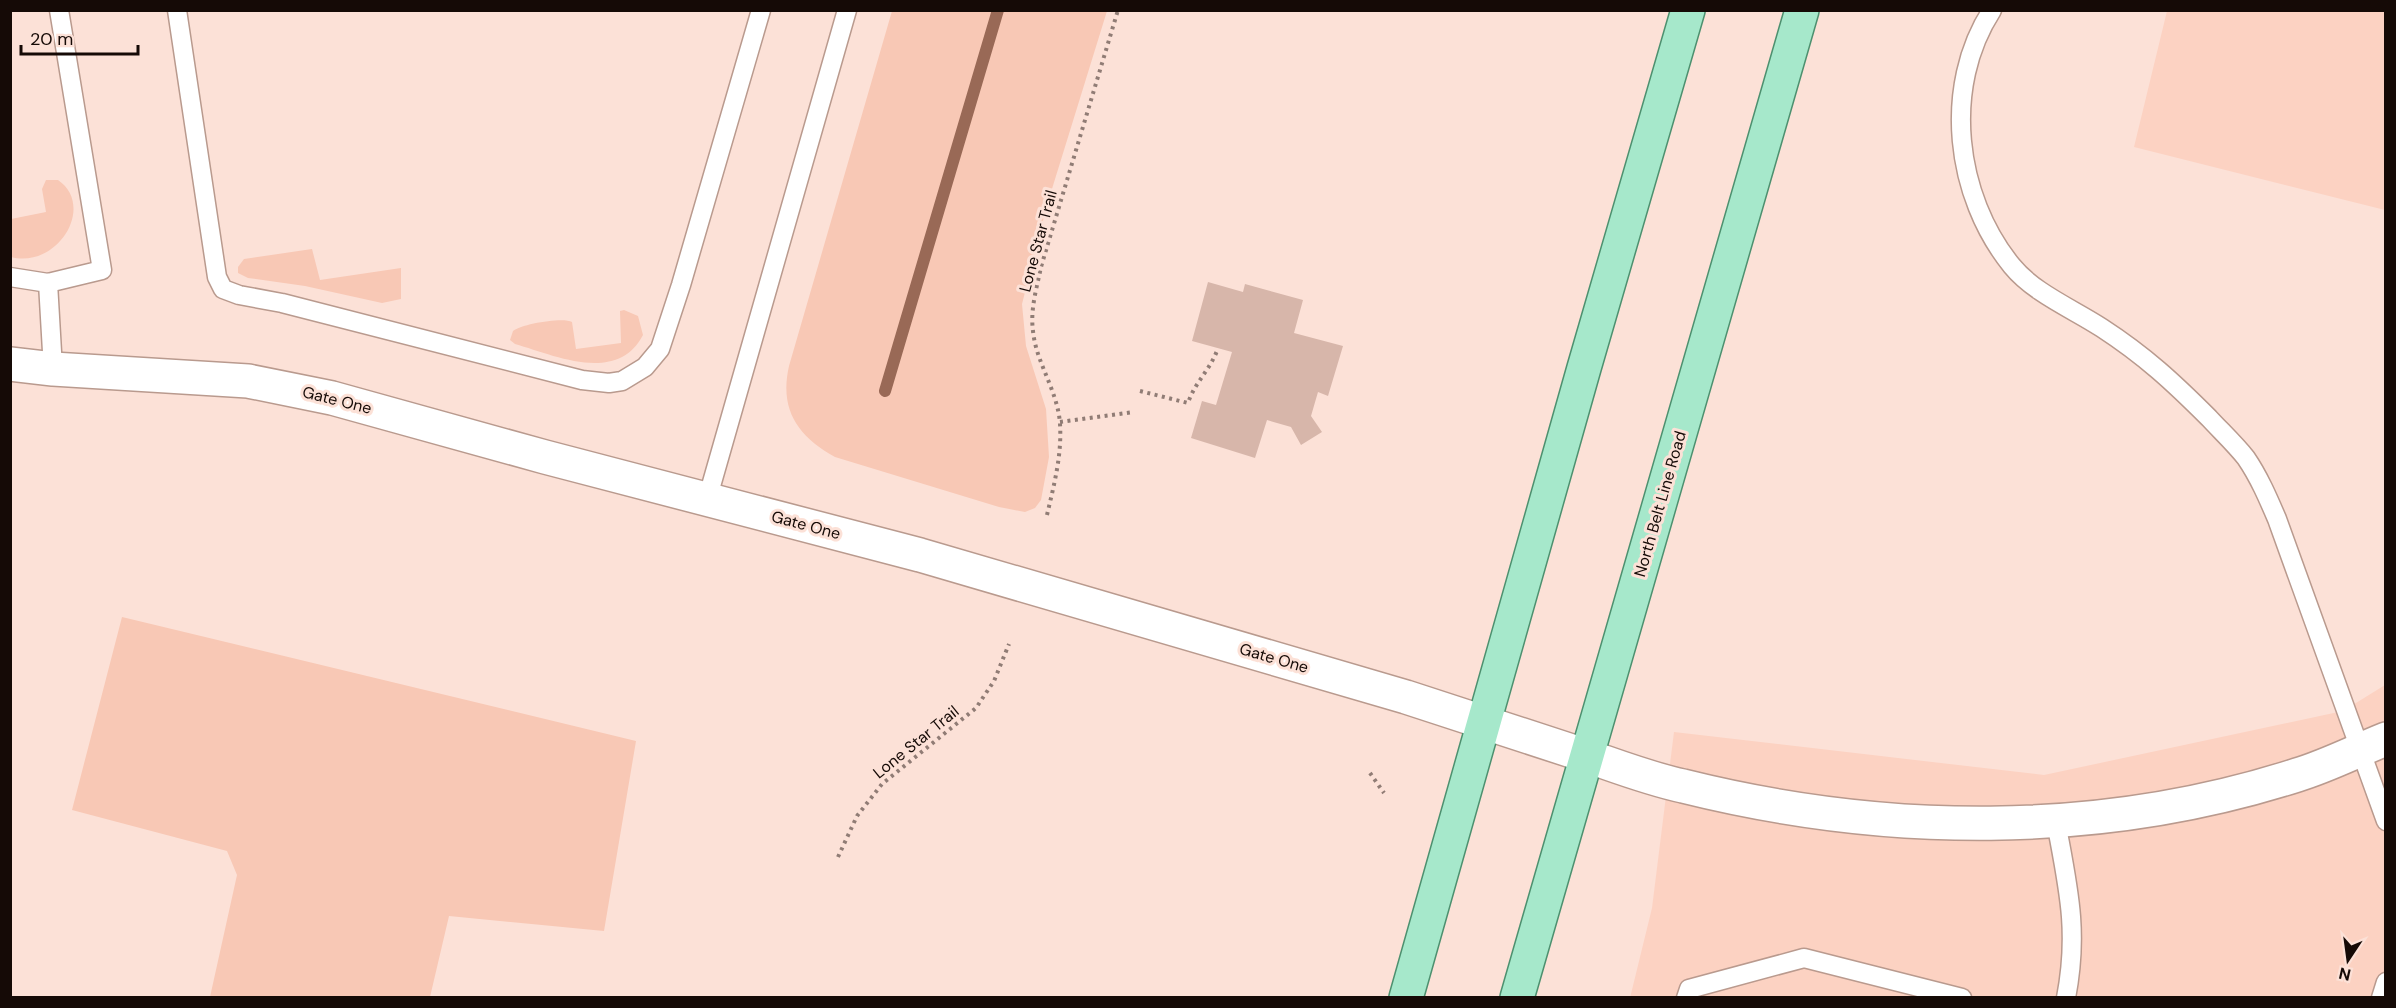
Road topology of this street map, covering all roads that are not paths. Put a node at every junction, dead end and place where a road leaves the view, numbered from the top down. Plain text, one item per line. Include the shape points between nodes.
1 (59, 10) edge
2 (177, 10) edge
3 (761, 10) edge
4 (847, 10) edge
5 (1688, 10) edge
6 (1802, 10) edge
7 (1992, 10) edge
8 (10, 277) edge
9 (48, 283) junction
10 (10, 364) edge
11 (53, 369) junction
12 (707, 500) junction
13 (1484, 722) junction
14 (2372, 745) edge
15 (1587, 756) junction
16 (2385, 821) edge
17 (2056, 822) junction
18 (2385, 982) edge
19 (1406, 998) edge
20 (1517, 998) edge
21 (1686, 998) edge
22 (1962, 998) edge
23 (2066, 998) edge
24 (2382, 998) edge

1 - 9 lane via 102,270
2 - 3 lane via 217,278 223,289 582,380 609,383 635,375 660,349
4 - 12 lane
5 - 13 main road
6 - 15 main road, North Belt Line Road
7 - 14 lane via 1975,42 1961,107 1967,174 1978,206 2013,267 2042,291 2150,360 2245,458 2277,519
8 - 9 lane
9 - 11 lane
10 - 11 street, Gate One
11 - 12 street, Gate One via 248,381 289,388
12 - 13 street, Gate One via 920,555
13 - 15 street, Gate One
13 - 19 main road
14 - 16 lane
14 - 17 street, Gate One via 2299,775 2250,788 2147,811
15 - 17 street, Gate One via 1683,787 1847,817 1976,825
15 - 20 main road, North Belt Line Road
17 - 23 lane via 2073,914 2073,963
18 - 24 lane
21 - 22 lane via 1689,989 1804,958

